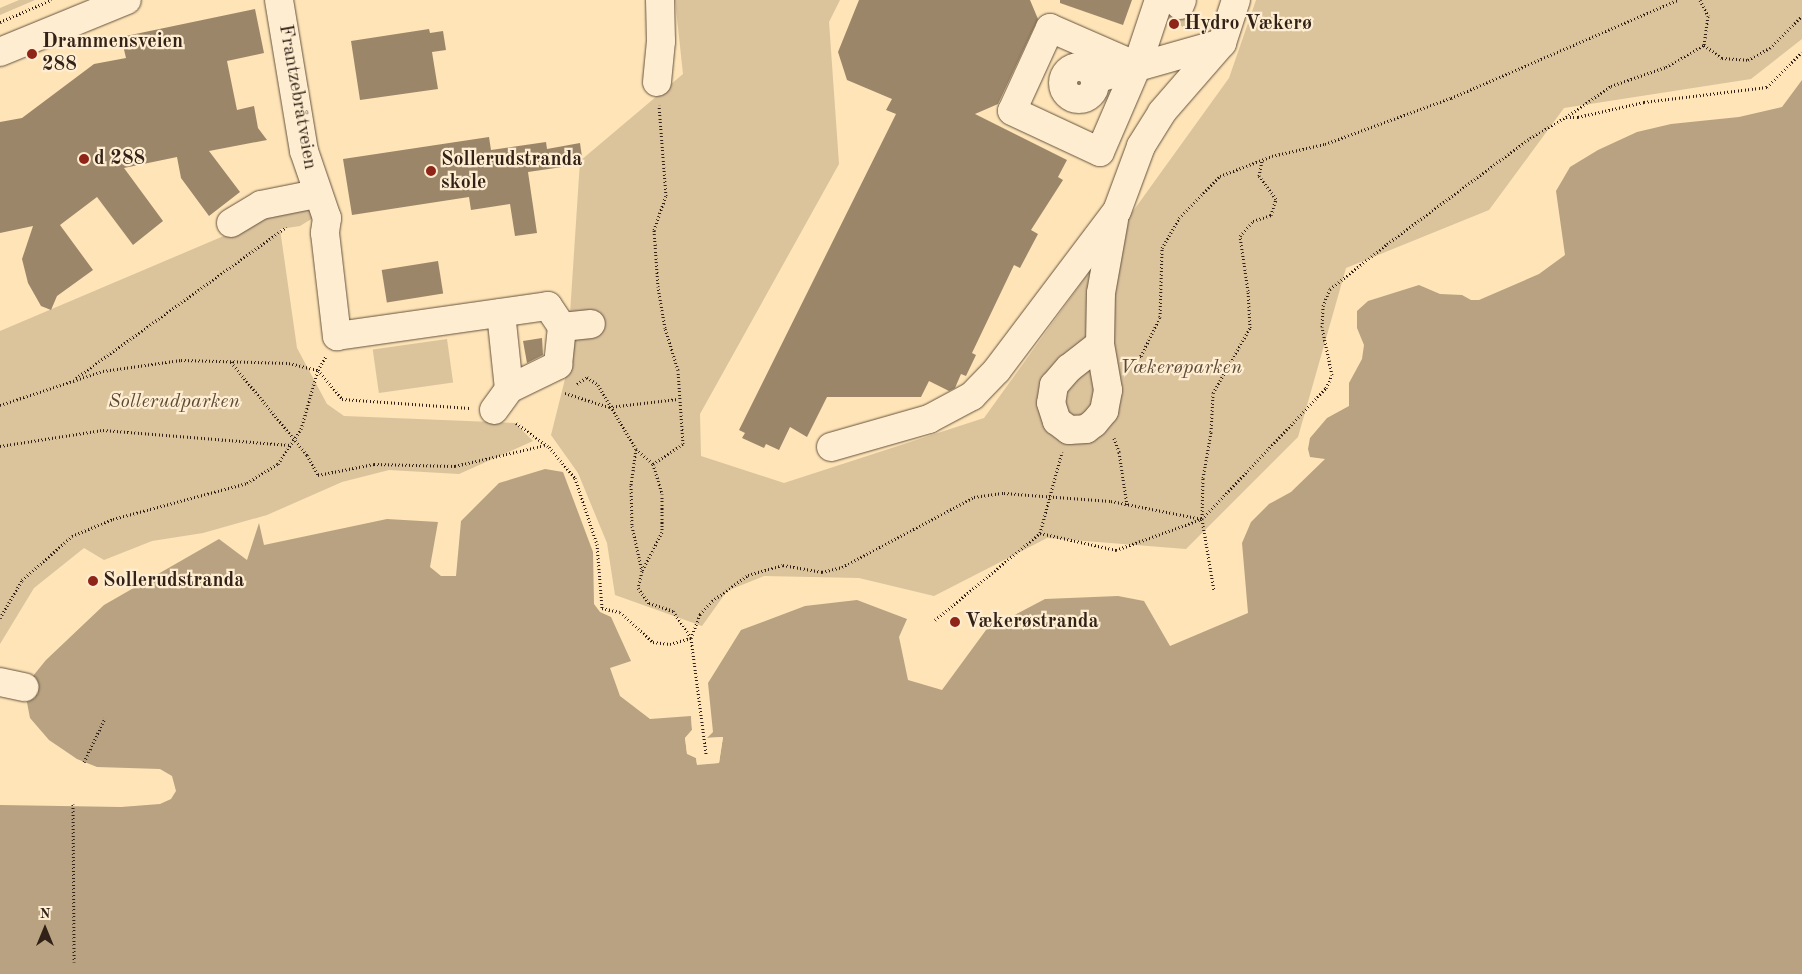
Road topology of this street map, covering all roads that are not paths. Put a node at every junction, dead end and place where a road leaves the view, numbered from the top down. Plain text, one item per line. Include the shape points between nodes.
1 (127, 0) edge
2 (279, 0) edge
3 (660, 0) edge
4 (1236, 0) edge
5 (1173, 2) tunnel mouth
6 (1222, 43) junction
7 (0, 52) edge
8 (1136, 66) junction
9 (1095, 79) dead end
10 (657, 82) road end
11 (316, 194) junction
12 (1117, 211) junction
13 (231, 223) dead end
14 (500, 313) junction
15 (591, 324) dead end
16 (562, 327) junction
17 (1100, 344) junction
18 (831, 447) dead end

1 - 7 street
2 - 11 street, Frantzebråtveien via 304,151
3 - 10 street
4 - 6 street
5 - 8 street
6 - 8 street
6 - 12 street via 1162,112 1142,146
8 - 8 street via 1050,28 1012,111 1100,152
8 - 9 street
11 - 13 street via 261,205
11 - 14 street, Frantzebråtveien via 327,218 325,233 337,336
12 - 17 street via 1102,285
12 - 18 street via 997,370 972,396 929,419
14 - 16 street via 548,306
14 - 16 street via 501,399 558,365
15 - 16 street
17 - 17 street via 1108,390 1104,412 1086,429 1069,430 1057,420 1051,403 1054,385 1069,368

